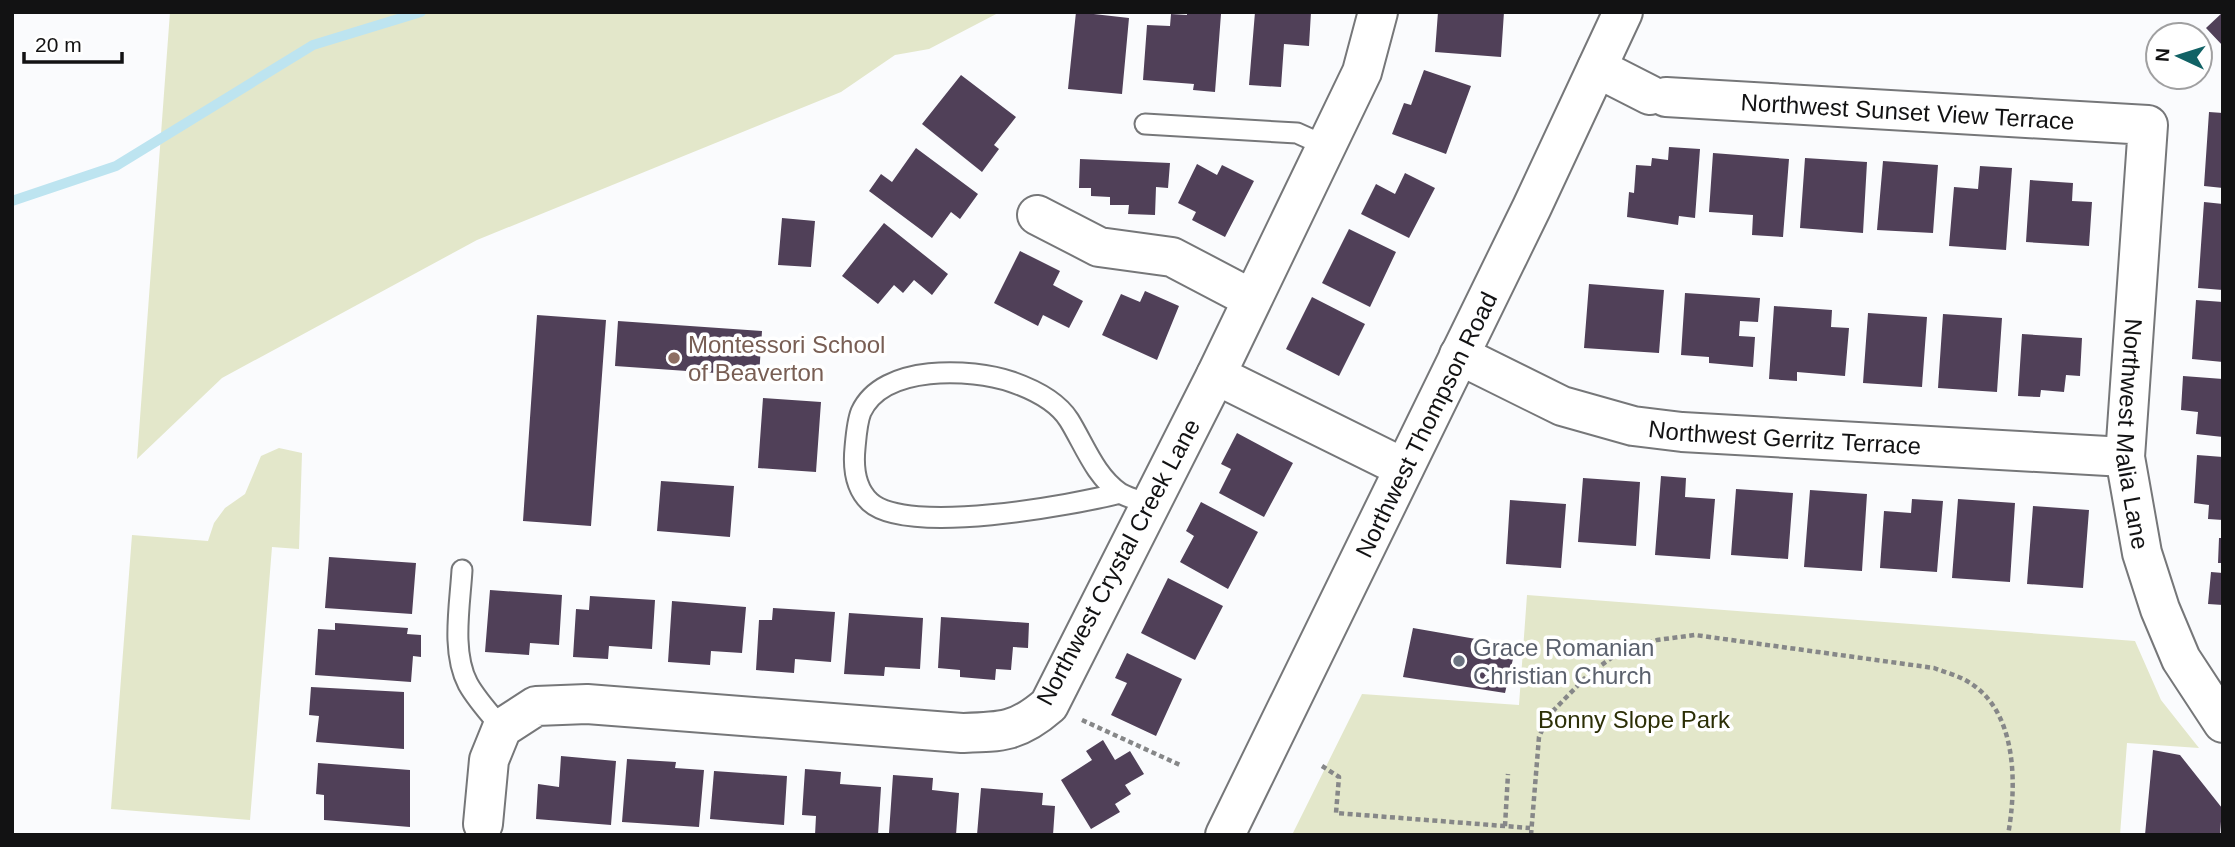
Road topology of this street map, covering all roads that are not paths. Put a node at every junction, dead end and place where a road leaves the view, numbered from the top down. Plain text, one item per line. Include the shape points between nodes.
1 (1378, 12) edge
2 (1623, 12) edge
3 (1597, 68) junction
4 (1145, 124) dead end
5 (2148, 125) joint
6 (1326, 146) junction
7 (1037, 215) dead end
8 (1252, 299) junction
9 (1459, 355) junction
10 (1216, 375) junction
11 (2124, 457) junction
12 (1404, 468) junction
13 (1135, 498) junction
14 (462, 570) dead end
15 (2223, 723) edge
16 (502, 728) junction
17 (483, 824) dead end
18 (1226, 835) edge

1 - 6 street, Northwest Crystal Creek Lane via 1362,72
2 - 3 street, Northwest Thompson Road
3 - 5 street, Northwest Sunset View Terrace via 1658,96
3 - 9 street, Northwest Thompson Road
4 - 6 lane via 1297,132
5 - 11 street, Northwest Malia Lane
6 - 8 street, Northwest Crystal Creek Lane
7 - 8 street via 1098,247 1172,257
8 - 10 street, Northwest Crystal Creek Lane
9 - 11 street, Northwest Gerritz Terrace via 1562,406 1633,426
9 - 12 street, Northwest Thompson Road
10 - 12 street
10 - 13 street, Northwest Crystal Creek Lane
11 - 15 street, Northwest Malia Lane via 2140,542 2160,609 2181,659
12 - 18 street, Northwest Thompson Road
13 - 13 lane via 1079,442 1068,419 1036,391 1010,381 931,372 897,381 875,394 862,411 854,462 857,484 871,503 890,512 915,516 1025,513
13 - 16 street, Northwest Crystal Creek Lane via 1049,705 1028,723 1000,732 962,733 587,704 536,706
14 - 16 lane via 462,667 468,683
16 - 17 street via 489,760

